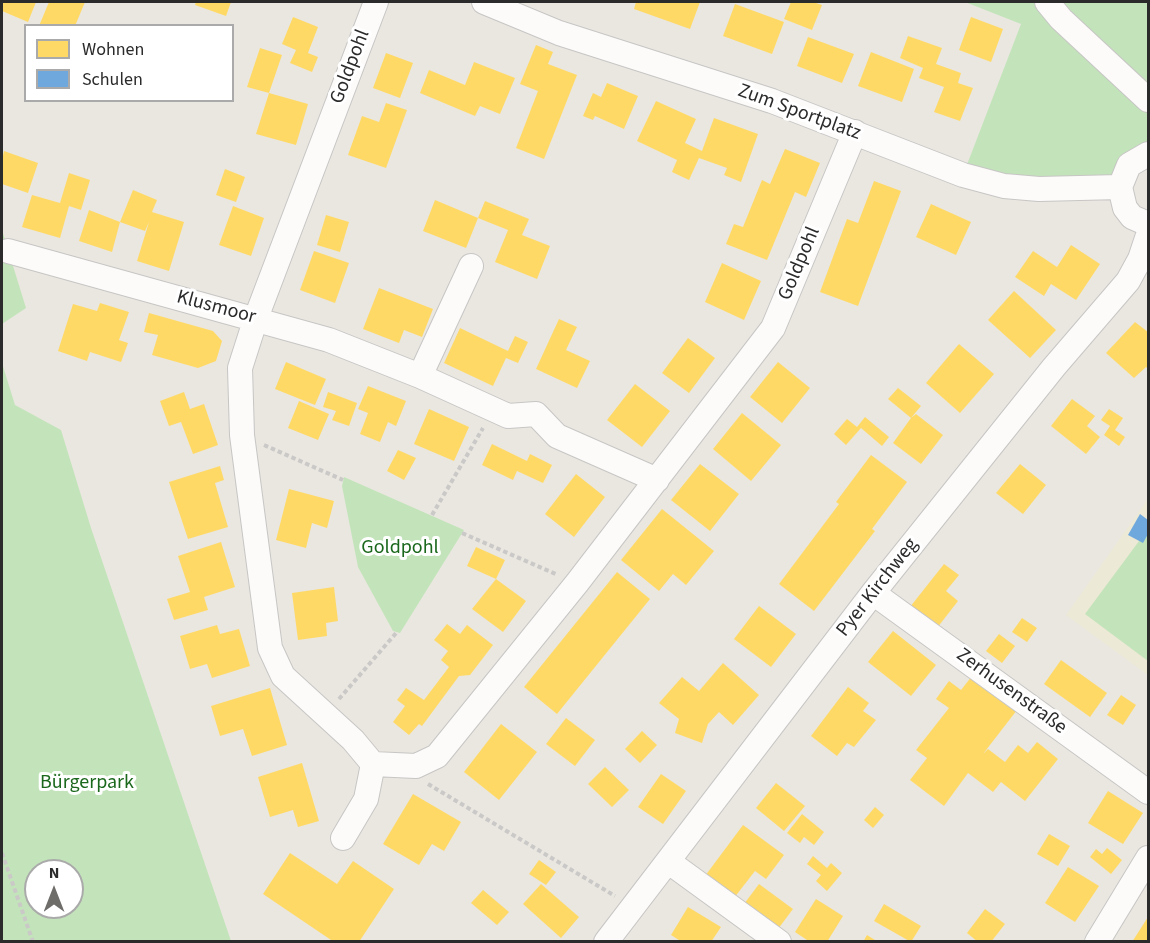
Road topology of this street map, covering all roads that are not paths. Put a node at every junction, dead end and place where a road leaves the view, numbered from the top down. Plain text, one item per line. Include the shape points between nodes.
1 (376, 2) edge
2 (484, 2) edge
3 (1047, 2) edge
4 (1149, 100) edge
5 (855, 132) junction
6 (1149, 154) edge
7 (1120, 187) junction
8 (1149, 224) edge
9 (1149, 235) edge
10 (8, 251) dead end
11 (471, 266) dead end
12 (256, 318) junction
13 (420, 376) junction
14 (657, 480) junction
15 (873, 593) junction
16 (374, 764) junction
17 (1149, 792) edge
18 (343, 838) dead end
19 (1149, 858) edge
20 (669, 862) junction
21 (606, 942) edge
22 (779, 942) edge
23 (1097, 942) edge

1 - 12 street, Goldpohl
2 - 5 street, Zum Sportplatz via 559,33 772,101
3 - 4 street
5 - 7 street, Zum Sportplatz via 963,175 1004,186
5 - 14 street, Goldpohl via 773,328
6 - 7 street via 1129,165
7 - 8 street via 1125,208
9 - 15 street, Pyer Kirchweg via 1128,281
10 - 12 street, Klusmoor
11 - 13 street
12 - 13 street, Klusmoor via 329,340
12 - 16 street, Goldpohl via 240,368 242,435 270,648 283,676
13 - 14 street, Klusmoor via 508,416 537,414 557,436
14 - 16 street, Goldpohl via 436,756 416,766
15 - 17 street, Zerhusenstraße
15 - 20 street, Pyer Kirchweg
16 - 18 street via 366,799
19 - 23 street
20 - 21 street, Pyer Kirchweg
20 - 22 street

